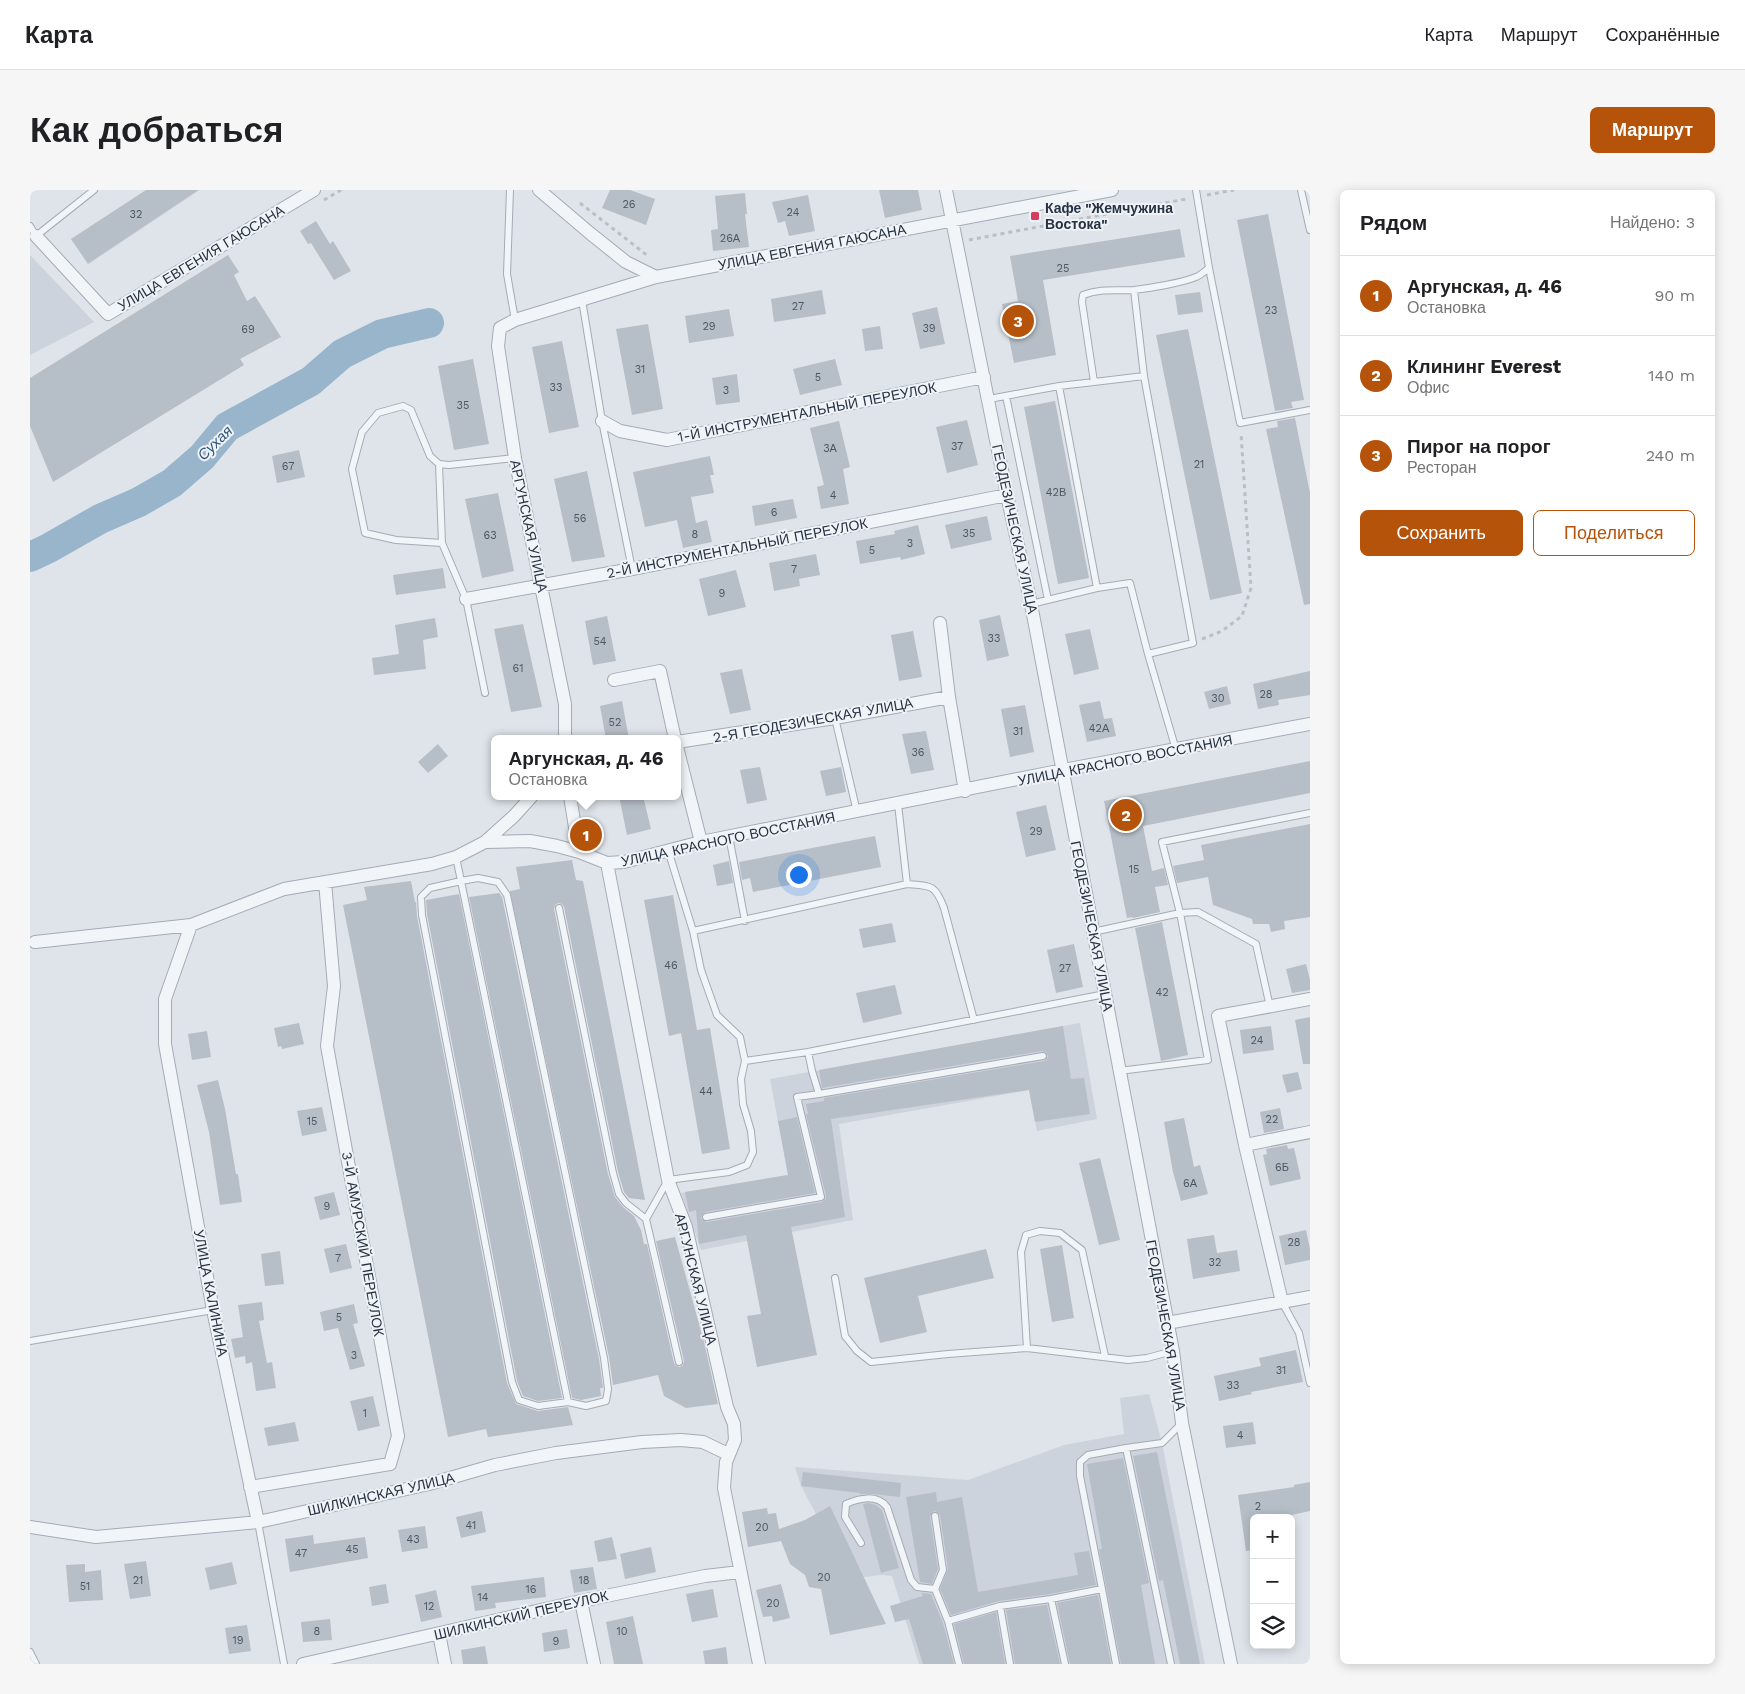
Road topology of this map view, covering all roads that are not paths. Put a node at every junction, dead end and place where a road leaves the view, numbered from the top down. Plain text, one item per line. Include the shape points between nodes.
1 (94, 190) edge
2 (314, 190) edge
3 (510, 190) edge
4 (539, 190) edge
5 (946, 190) edge
6 (1112, 190) edge
7 (1196, 190) edge
8 (1301, 190) edge
9 (951, 220) junction
10 (1310, 230) edge
11 (32, 232) edge
12 (1209, 268) junction
13 (656, 277) junction
14 (1134, 290) junction
15 (582, 300) junction
16 (515, 320) junction
17 (1144, 376) junction
18 (984, 377) junction
19 (1094, 382) junction
20 (1059, 386) junction
21 (1006, 396) junction
22 (989, 400) junction
23 (1310, 410) edge
24 (602, 421) junction
25 (515, 458) junction
26 (438, 464) junction
27 (1007, 494) junction
28 (442, 543) junction
29 (632, 569) junction
30 (542, 586) junction
31 (1097, 588) junction
32 (466, 599) junction
33 (1048, 600) junction
34 (1031, 604) junction
35 (940, 622) dead end
36 (1148, 654) junction
37 (614, 680) dead end
38 (485, 693) dead end
39 (949, 697) junction
40 (835, 718) junction
41 (1310, 724) edge
42 (565, 735) edge
43 (674, 735) edge
44 (681, 741) edge
45 (1176, 750) junction
46 (681, 764) edge
47 (1063, 770) junction
48 (965, 791) junction
49 (528, 800) edge
50 (571, 800) edge
51 (898, 804) junction
52 (857, 812) junction
53 (1310, 812) edge
54 (730, 836) junction
55 (485, 842) junction
56 (700, 842) junction
57 (668, 850) junction
58 (579, 852) junction
59 (456, 857) junction
60 (606, 863) junction
61 (461, 880) junction
62 (324, 882) junction
63 (907, 884) junction
64 (559, 908) dead end
65 (1180, 913) junction
66 (744, 921) junction
67 (192, 924) junction
68 (693, 930) junction
69 (1093, 932) junction
70 (35, 942) dead end
71 (1105, 994) junction
72 (1310, 1000) edge
73 (1270, 1007) junction
74 (974, 1020) junction
75 (808, 1052) junction
76 (1043, 1056) dead end
77 (745, 1061) junction
78 (1120, 1071) junction
79 (819, 1094) junction
80 (1310, 1132) edge
81 (1245, 1145) junction
82 (668, 1180) junction
83 (706, 1217) dead end
84 (646, 1218) junction
85 (835, 1278) dead end
86 (1310, 1297) edge
87 (1282, 1302) junction
88 (213, 1310) junction
89 (1167, 1323) junction
90 (30, 1341) edge
91 (1027, 1348) junction
92 (1172, 1351) junction
93 (1105, 1356) junction
94 (679, 1362) dead end
95 (1310, 1383) edge
96 (568, 1402) junction
97 (1182, 1423) junction
98 (1126, 1448) junction
99 (728, 1454) junction
100 (250, 1487) junction
101 (935, 1516) dead end
102 (258, 1522) junction
103 (30, 1527) edge
104 (861, 1543) dead end
105 (740, 1572) junction
106 (935, 1589) junction
107 (1102, 1589) junction
108 (1051, 1599) junction
109 (581, 1601) junction
110 (1000, 1606) junction
111 (948, 1621) junction
112 (439, 1634) junction
113 (30, 1652) edge
114 (36, 1664) edge
115 (284, 1664) edge
116 (303, 1664) edge
117 (445, 1664) edge
118 (594, 1664) edge
119 (759, 1664) edge
120 (959, 1664) edge
121 (1010, 1664) edge
122 (1065, 1664) edge
123 (1116, 1664) edge
124 (1171, 1664) edge
125 (1231, 1664) edge

1 - 11 lane
2 - 11 street, УЛИЦА ЕВГЕНИЯ ГАЮСАНА via 108,314
3 - 16 lane via 507,274
4 - 13 street via 626,262
5 - 9 street, ГЕОДЕЗИЧЕСКАЯ УЛИЦА
6 - 9 street, УЛИЦА ЕВГЕНИЯ ГАЮСАНА
7 - 12 lane
8 - 10 lane
9 - 13 street, УЛИЦА ЕВГЕНИЯ ГАЮСАНА
9 - 18 street, ГЕОДЕЗИЧЕСКАЯ УЛИЦА
12 - 14 lane via 1190,279
12 - 23 lane via 1240,422
13 - 15 street, УЛИЦА ЕВГЕНИЯ ГАЮСАНА
14 - 17 lane
14 - 19 lane via 1108,290 1083,295
15 - 16 street, УЛИЦА ЕВГЕНИЯ ГАЮСАНА
15 - 24 lane
16 - 25 street, АРГУНСКАЯ УЛИЦА via 500,328 498,346
17 - 19 lane
17 - 36 lane via 1193,643
18 - 22 street, ГЕОДЕЗИЧЕСКАЯ УЛИЦА
18 - 24 street, 1-Й ИНСТРУМЕНТАЛЬНЫЙ ПЕРЕУЛОК via 667,440 620,431
19 - 20 lane
20 - 21 lane
20 - 31 lane
21 - 22 lane
21 - 33 lane
22 - 27 street, ГЕОДЕЗИЧЕСКАЯ УЛИЦА
24 - 29 lane
25 - 26 lane
25 - 30 street, АРГУНСКАЯ УЛИЦА
26 - 28 lane
26 - 28 lane via 430,456 411,410 403,406 378,413 362,432 352,469 365,533 396,540
27 - 29 street, 2-Й ИНСТРУМЕНТАЛЬНЫЙ ПЕРЕУЛОК
27 - 34 street, ГЕОДЕЗИЧЕСКАЯ УЛИЦА
28 - 32 lane
29 - 30 street, 2-Й ИНСТРУМЕНТАЛЬНЫЙ ПЕРЕУЛОК
30 - 32 street, 2-Й ИНСТРУМЕНТАЛЬНЫЙ ПЕРЕУЛОК
30 - 42 street, АРГУНСКАЯ УЛИЦА via 565,704
31 - 33 lane
31 - 36 lane via 1130,583
32 - 38 lane
33 - 34 lane
34 - 47 street, ГЕОДЕЗИЧЕСКАЯ УЛИЦА
35 - 39 street
36 - 45 lane
37 - 43 street via 660,671
39 - 40 street, 2-Я ГЕОДЕЗИЧЕСКАЯ УЛИЦА
39 - 48 street
40 - 44 street, 2-Я ГЕОДЕЗИЧЕСКАЯ УЛИЦА
40 - 52 lane
41 - 45 street, УЛИЦА КРАСНОГО ВОССТАНИЯ
45 - 47 street, УЛИЦА КРАСНОГО ВОССТАНИЯ
46 - 56 street
47 - 48 street, УЛИЦА КРАСНОГО ВОССТАНИЯ
47 - 69 street, ГЕОДЕЗИЧЕСКАЯ УЛИЦА
48 - 51 street, УЛИЦА КРАСНОГО ВОССТАНИЯ
49 - 55 street
50 - 58 street
51 - 52 street, УЛИЦА КРАСНОГО ВОССТАНИЯ
51 - 63 lane
52 - 54 street, УЛИЦА КРАСНОГО ВОССТАНИЯ
53 - 65 lane via 1162,842
54 - 56 street, УЛИЦА КРАСНОГО ВОССТАНИЯ
54 - 66 lane
55 - 58 street, УЛИЦА КРАСНОГО ВОССТАНИЯ via 530,841
55 - 59 street, УЛИЦА КРАСНОГО ВОССТАНИЯ
56 - 57 street, УЛИЦА КРАСНОГО ВОССТАНИЯ
57 - 60 street, УЛИЦА КРАСНОГО ВОССТАНИЯ via 624,862
57 - 68 lane
58 - 60 street, УЛИЦА КРАСНОГО ВОССТАНИЯ
59 - 61 lane
59 - 62 street, УЛИЦА КРАСНОГО ВОССТАНИЯ
60 - 82 street, АРГУНСКАЯ УЛИЦА
61 - 96 lane
61 - 96 lane via 430,888 421,897 422,915 512,1382 520,1400 538,1406
61 - 96 lane via 478,878 498,882 507,895 604,1358 608,1389 606,1401 586,1406
62 - 67 street, УЛИЦА КРАСНОГО ВОССТАНИЯ via 284,888
62 - 100 street, 3-Й АМУРСКИЙ ПЕРЕУЛОК via 334,986 327,1046 398,1436 390,1464
63 - 66 lane
63 - 74 lane via 928,886 939,894
64 - 84 lane via 617,1187 626,1203
65 - 69 lane
65 - 73 lane via 1198,912 1256,944
65 - 78 lane via 1208,1060
66 - 68 lane
67 - 70 street, УЛИЦА КРАСНОГО ВОССТАНИЯ
67 - 88 street, УЛИЦА КАЛИНИНА via 164,999 165,1044
68 - 77 lane via 701,970 717,1015 740,1037
69 - 71 street, ГЕОДЕЗИЧЕСКАЯ УЛИЦА
71 - 74 lane
71 - 78 street, ГЕОДЕЗИЧЕСКАЯ УЛИЦА
72 - 73 street
73 - 81 street via 1218,1016
74 - 75 lane
75 - 77 lane
75 - 79 lane
76 - 79 lane
77 - 82 lane via 741,1079 743,1104 753,1152 747,1165 729,1172
78 - 89 street, ГЕОДЕЗИЧЕСКАЯ УЛИЦА
79 - 83 lane via 796,1097 821,1197
80 - 81 street
81 - 87 street
82 - 84 lane
82 - 99 street, АРГУНСКАЯ УЛИЦА via 686,1227 727,1407 734,1424 735,1440
84 - 94 lane
85 - 91 lane via 846,1336 870,1362
86 - 87 street
87 - 89 street
87 - 95 lane via 1298,1333
88 - 90 lane
88 - 100 street, УЛИЦА КАЛИНИНА
89 - 92 street, ГЕОДЕЗИЧЕСКАЯ УЛИЦА
91 - 93 lane
91 - 93 lane via 1021,1252 1026,1235 1040,1231 1060,1232 1082,1250
92 - 93 lane via 1128,1360
92 - 97 street, ГЕОДЕЗИЧЕСКАЯ УЛИЦА
97 - 98 lane via 1162,1443
97 - 125 street, ГЕОДЕЗИЧЕСКАЯ УЛИЦА
98 - 107 lane via 1088,1454 1080,1462
98 - 124 lane
99 - 102 street, ШИЛКИНСКАЯ УЛИЦА via 703,1442 681,1440 556,1453
99 - 105 street, АРГУНСКАЯ УЛИЦА via 724,1488
100 - 102 street, УЛИЦА КАЛИНИНА
101 - 106 lane via 943,1570
102 - 103 street, ШИЛКИНСКАЯ УЛИЦА via 96,1537
102 - 115 lane, УЛИЦА КАЛИНИНА
104 - 106 lane via 845,1517 846,1504 858,1498 877,1499 887,1507 911,1580 917,1587
105 - 109 street, ШИЛКИНСКИЙ ПЕРЕУЛОК
105 - 119 street, АРГУНСКАЯ УЛИЦА
106 - 111 lane
107 - 108 lane
107 - 123 lane
108 - 110 lane
108 - 122 lane
109 - 112 street, ШИЛКИНСКИЙ ПЕРЕУЛОК
109 - 118 street
110 - 111 lane
110 - 121 lane
111 - 120 lane
112 - 116 street, ШИЛКИНСКИЙ ПЕРЕУЛОК
112 - 117 street
113 - 114 lane

